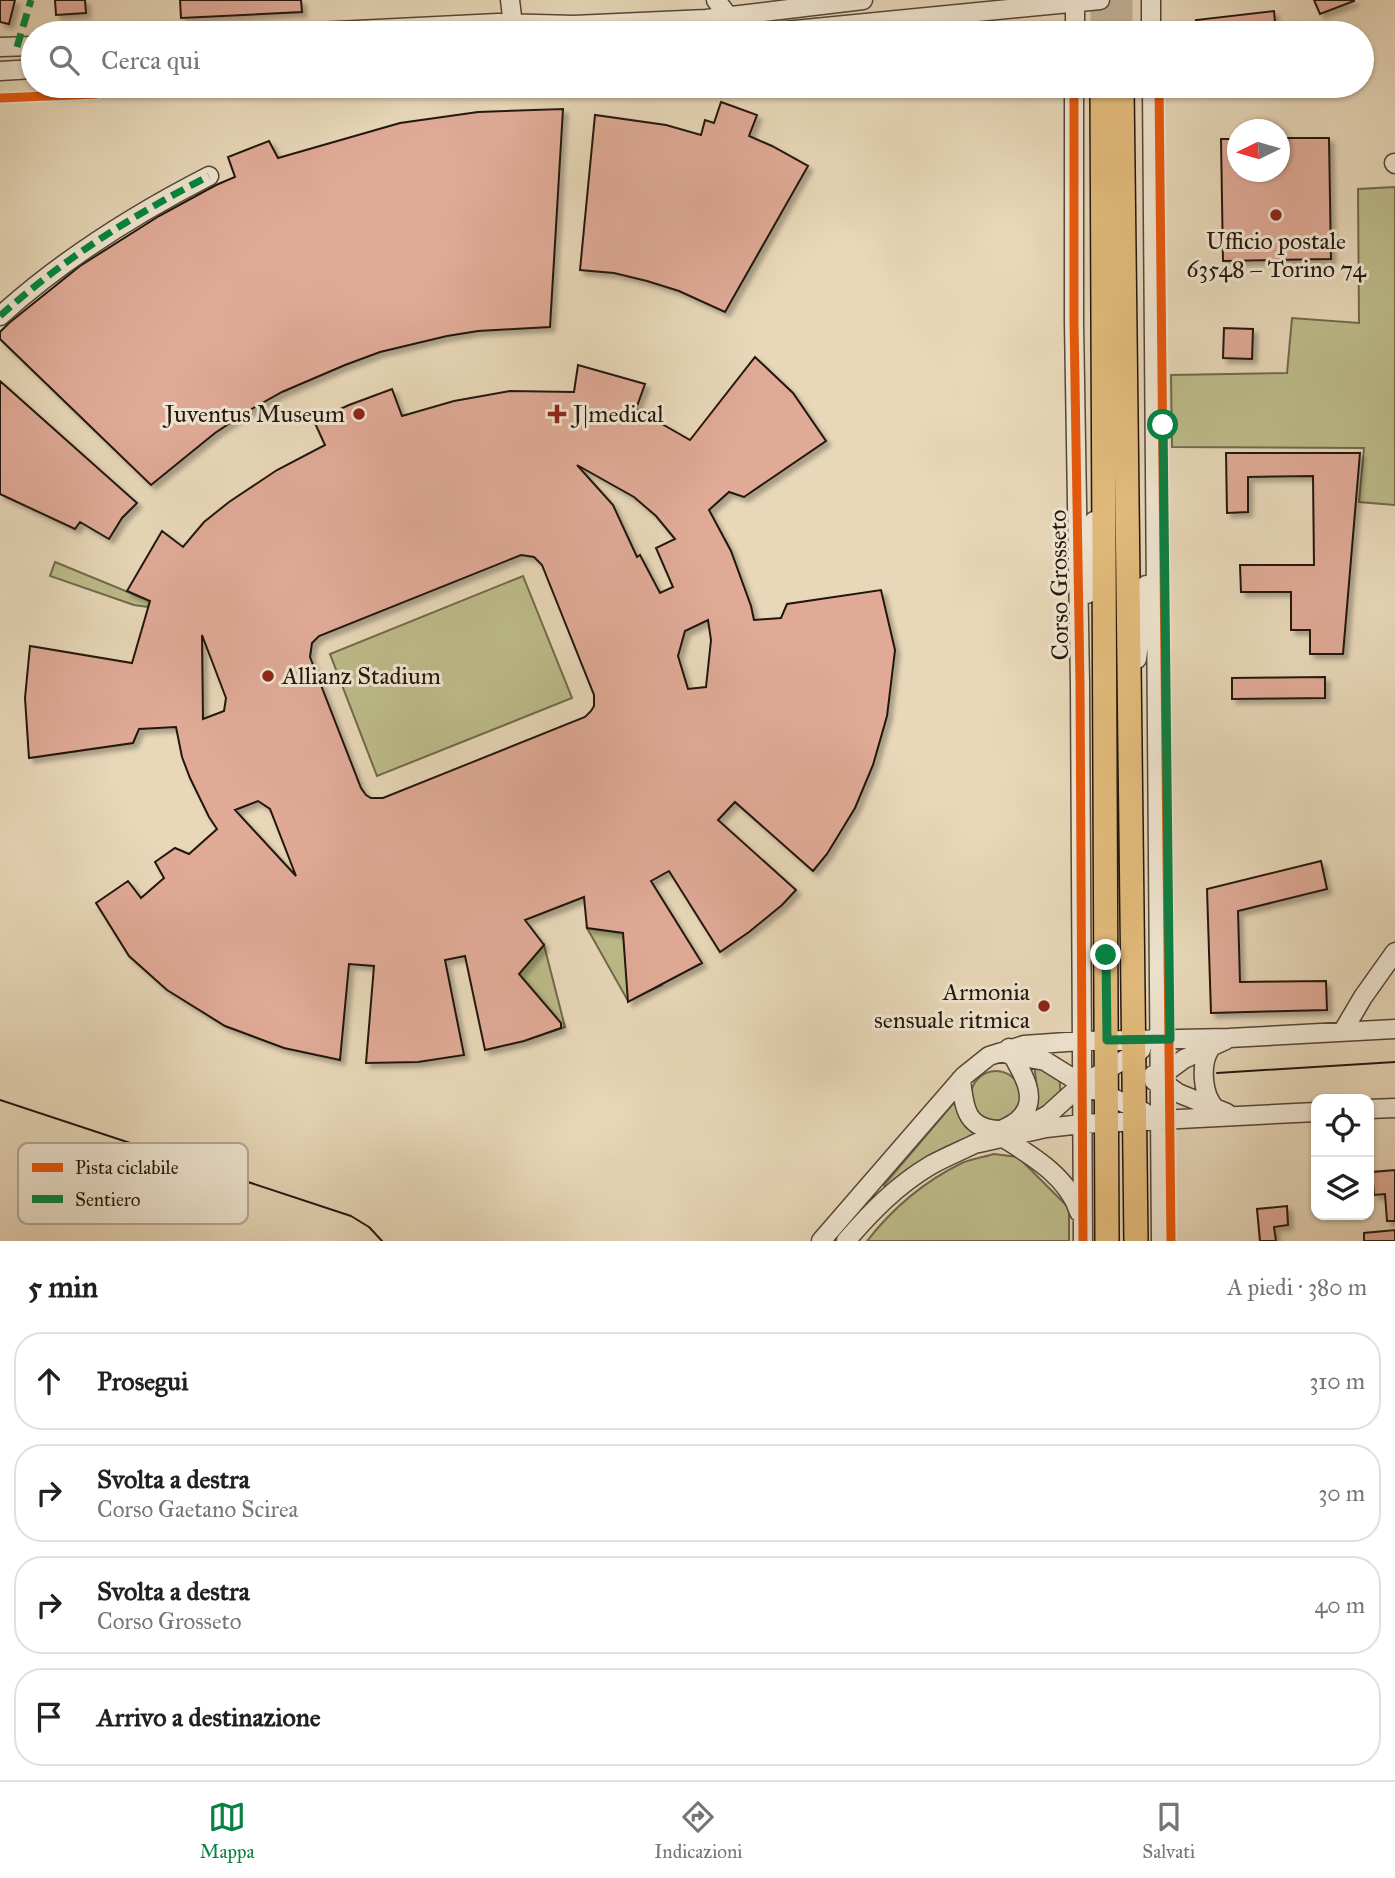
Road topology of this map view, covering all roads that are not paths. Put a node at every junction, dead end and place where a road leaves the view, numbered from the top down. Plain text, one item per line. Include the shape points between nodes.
1 (510, 0) edge
2 (716, 0) edge
3 (863, 0) edge
4 (1100, 0) edge
5 (1151, 0) edge
6 (1075, 2) edge
7 (512, 21) edge
8 (729, 21) edge
9 (752, 21) edge
10 (884, 21) edge
11 (1075, 21) edge
12 (1151, 21) edge
13 (21, 46) edge
14 (0, 47) edge
15 (21, 70) edge
16 (0, 71) edge
17 (1074, 98) edge
18 (1102, 98) edge
19 (1122, 98) edge
20 (1146, 98) edge
21 (1152, 98) edge
22 (1152, 126) junction
23 (209, 176) dead end
24 (0, 316) edge
25 (1103, 455) junction
26 (1154, 538) junction
27 (1079, 642) junction
28 (1128, 763) junction
29 (1395, 952) edge
30 (1395, 1029) edge
31 (1343, 1031) junction
32 (1229, 1038) junction
33 (1160, 1040) junction
34 (1081, 1041) junction
35 (1210, 1049) junction
36 (1005, 1052) junction
37 (1120, 1055) junction
38 (1158, 1078) junction
39 (961, 1079) junction
40 (1082, 1084) junction
41 (1120, 1106) junction
42 (1395, 1108) edge
43 (1216, 1109) junction
44 (1374, 1109) edge
45 (1311, 1112) edge
46 (1233, 1116) junction
47 (1160, 1120) junction
48 (1082, 1124) junction
49 (1046, 1128) junction
50 (1021, 1129) junction
51 (994, 1134) junction
52 (1083, 1237) edge
53 (821, 1241) edge
54 (846, 1241) edge
55 (1107, 1241) edge
56 (1136, 1241) edge
57 (1161, 1241) edge

1 - 7 street
2 - 8 street
3 - 9 street
4 - 6 street
5 - 12 street
6 - 10 street
6 - 11 street
13 - 14 street
15 - 16 street
17 - 27 street, Corso Grosseto
18 - 25 main road, Corso Grosseto
19 - 28 main road
20 - 22 street
21 - 22 street
22 - 26 street
23 - 24 street via 89,245
25 - 27 street, Corso Grosseto
25 - 37 main road, Corso Grosseto
26 - 28 street
26 - 33 street
27 - 34 street, Corso Grosseto
28 - 37 main road
29 - 31 street
30 - 31 street
31 - 32 street
32 - 33 street
32 - 35 street
33 - 37 street
33 - 38 street
34 - 36 street
34 - 37 street
34 - 40 street, Corso Grosseto
35 - 38 street via 1184,1059
35 - 43 street via 1205,1059 1206,1095
36 - 39 street via 980,1061
36 - 40 street via 1045,1061
36 - 51 street via 1027,1087 1028,1103 1017,1123
37 - 38 street
37 - 40 street
37 - 41 main road
38 - 41 street
38 - 43 street via 1178,1093
38 - 47 street
39 - 51 street via 969,1116
39 - 53 street
40 - 41 street
40 - 48 street, Corso Grosseto
40 - 50 street via 1044,1118
41 - 47 street
41 - 48 street
41 - 55 main road
41 - 56 main road
42 - 44 street
43 - 46 street
45 - 46 street
46 - 47 street
47 - 57 street
48 - 49 street
48 - 52 street, Corso Grosseto
49 - 50 street
49 - 51 street
50 - 51 street
51 - 52 street via 1028,1153 1070,1192
51 - 54 street via 917,1174 879,1205

